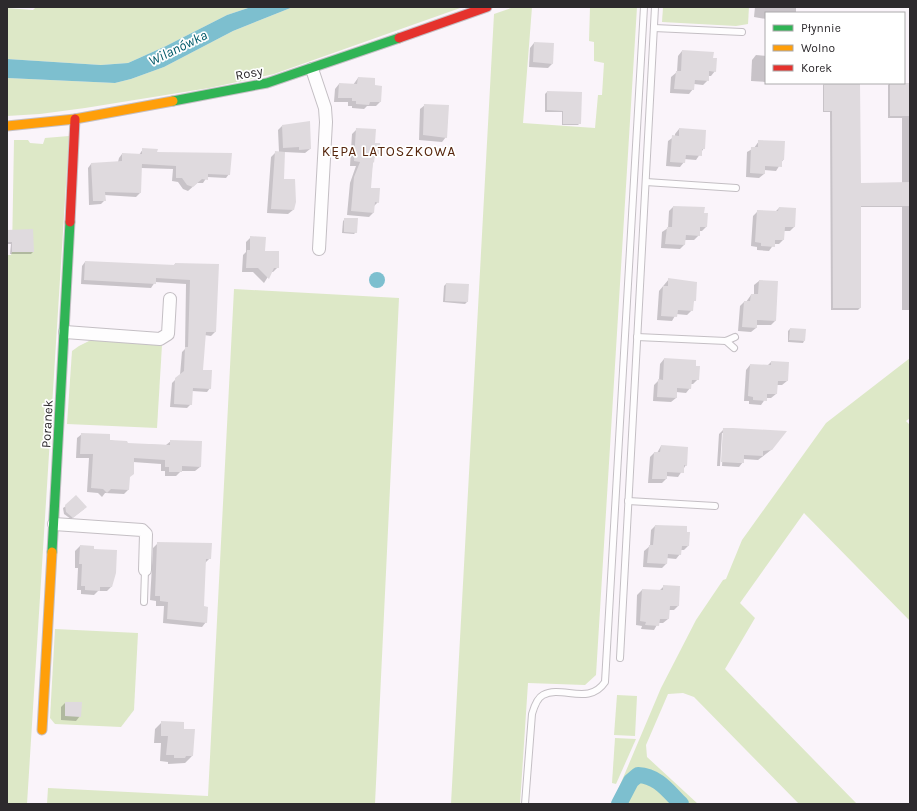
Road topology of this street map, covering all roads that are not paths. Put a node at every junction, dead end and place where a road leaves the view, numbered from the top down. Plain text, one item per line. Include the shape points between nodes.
1 (487, 7) edge
2 (644, 7) edge
3 (655, 7) edge
4 (654, 28) junction
5 (742, 32) dead end
6 (312, 69) junction
7 (75, 119) junction
8 (7, 126) edge
9 (646, 182) junction
10 (736, 188) dead end
11 (319, 248) dead end
12 (170, 299) dead end
13 (65, 332) junction
14 (637, 337) junction
15 (735, 337) dead end
16 (726, 341) junction
17 (734, 348) dead end
18 (628, 501) junction
19 (715, 506) dead end
20 (54, 524) junction
21 (145, 570) joint
22 (144, 602) dead end
23 (620, 658) dead end
24 (42, 730) dead end
25 (525, 804) edge

1 - 6 street, Rosy
2 - 25 lane via 605,682 600,689 592,693 550,693 542,695 535,704
3 - 4 lane
4 - 5 lane
4 - 9 lane
6 - 7 street, Rosy via 267,83
6 - 11 street via 323,102 326,122
7 - 8 street, Rosy
7 - 13 street, Poranek
9 - 10 lane
9 - 14 lane
12 - 13 street via 168,334 160,339
13 - 20 street, Poranek
14 - 16 lane
14 - 18 lane
15 - 16 lane
16 - 17 lane
18 - 19 lane
18 - 23 lane
20 - 21 street via 142,530 146,534
20 - 24 street, Poranek
21 - 22 lane

